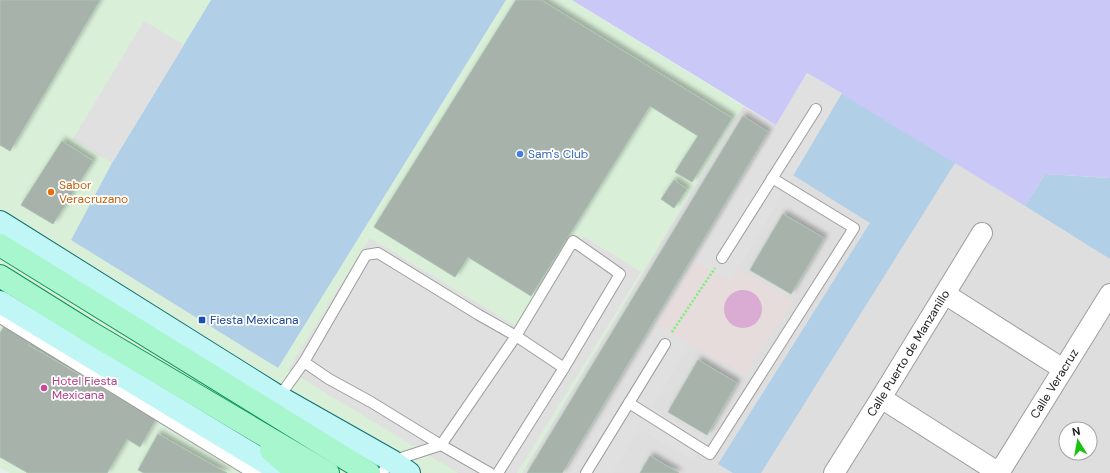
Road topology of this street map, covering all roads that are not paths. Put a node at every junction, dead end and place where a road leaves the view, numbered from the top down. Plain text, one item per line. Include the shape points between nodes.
1 (816, 109) dead end
2 (772, 178) junction
3 (0, 222) edge
4 (982, 233) dead end
5 (0, 245) edge
6 (722, 258) road end
7 (2, 281) edge
8 (945, 294) junction
9 (1110, 294) edge
10 (0, 302) edge
11 (0, 315) edge
12 (516, 336) junction
13 (665, 344) road end
14 (304, 362) junction
15 (564, 368) junction
16 (1063, 369) junction
17 (279, 397) junction
18 (881, 398) junction
19 (629, 403) junction
20 (234, 417) junction
21 (441, 445) junction
22 (394, 469) edge
23 (257, 473) edge
24 (283, 473) edge
25 (297, 473) edge
26 (328, 473) edge
27 (368, 473) edge
28 (490, 473) edge
29 (498, 473) edge
30 (586, 473) edge
31 (834, 473) edge
32 (999, 473) edge

1 - 2 lane
2 - 6 lane
2 - 19 lane via 854,228 710,454
3 - 17 main road
4 - 8 street, Calle Puerto de Manzanillo
5 - 27 main road
7 - 20 main road
8 - 16 street
8 - 18 street, Calle Puerto de Manzanillo
9 - 16 street, Calle Veracruz
10 - 24 main road
11 - 23 street
12 - 14 lane via 378,253 366,255
12 - 15 lane
12 - 15 lane via 573,241 620,274
12 - 21 lane
13 - 19 lane
14 - 17 lane
14 - 21 lane
15 - 29 lane
16 - 32 street, Calle Veracruz
17 - 22 main road
18 - 31 street, Calle Puerto de Manzanillo
18 - 32 street
19 - 30 lane
20 - 25 main road
20 - 26 main road
21 - 22 lane
21 - 28 lane

